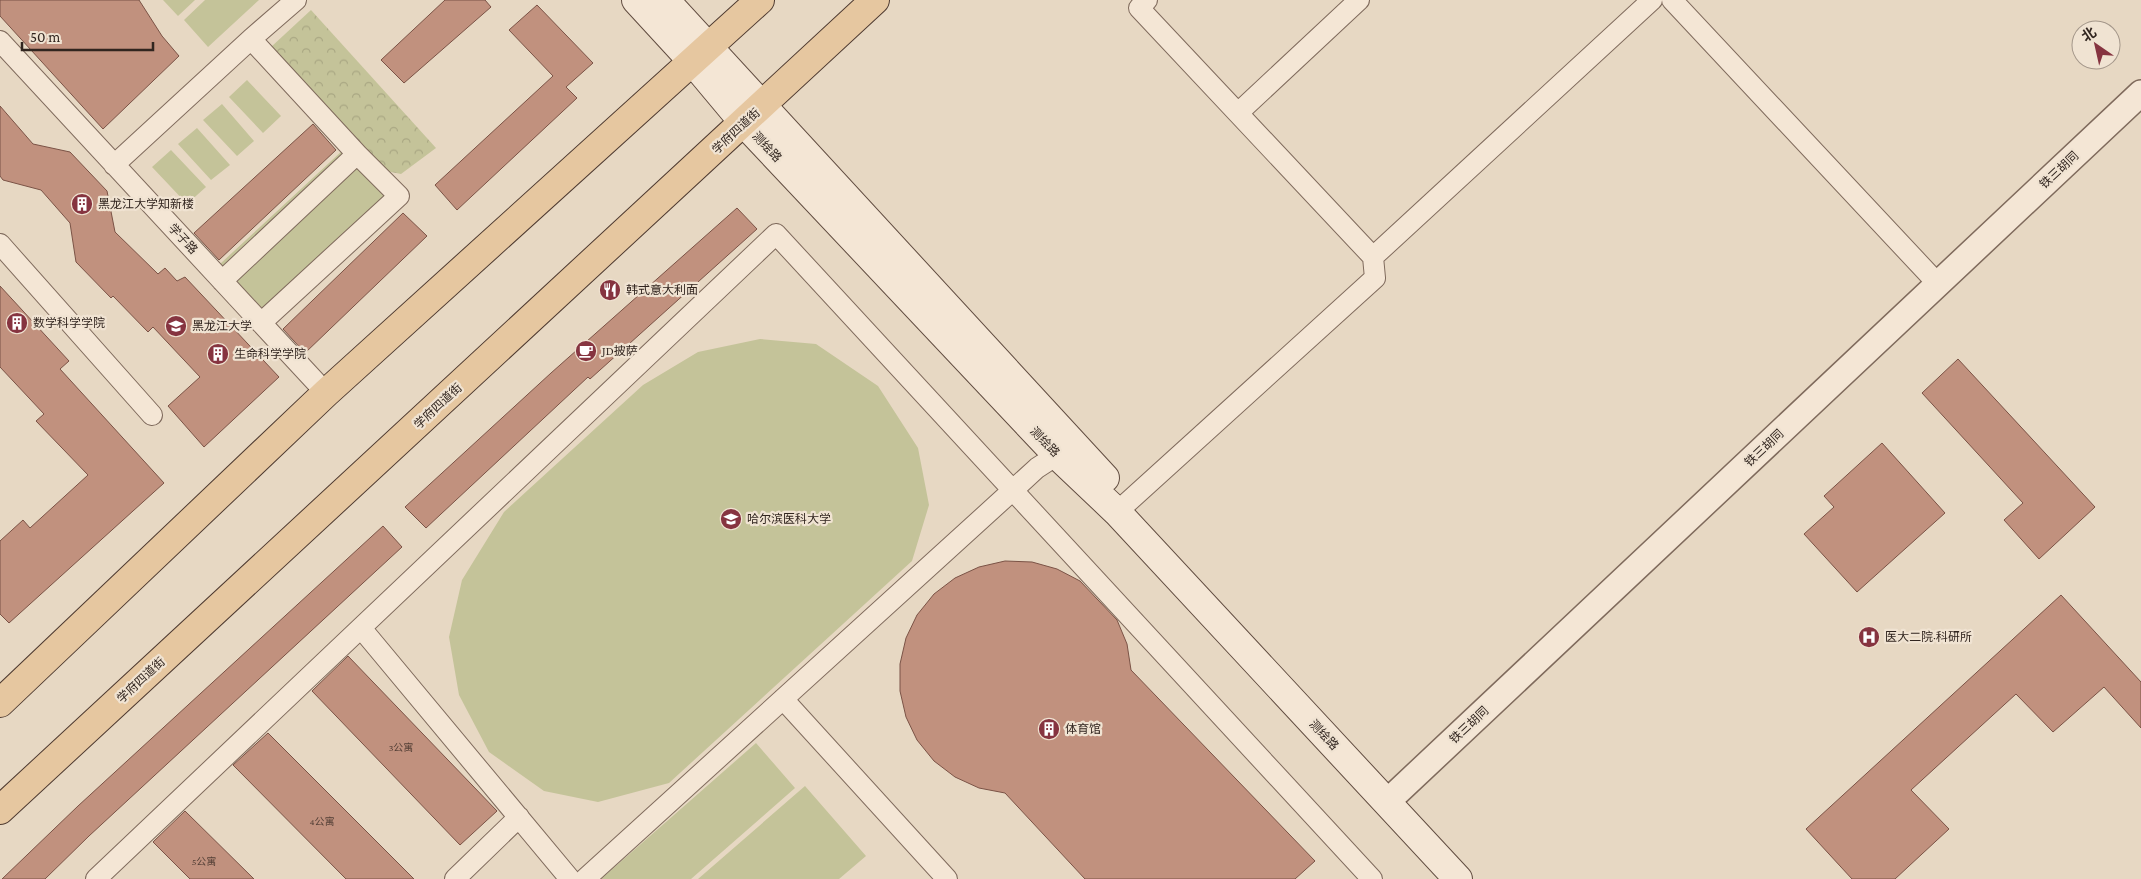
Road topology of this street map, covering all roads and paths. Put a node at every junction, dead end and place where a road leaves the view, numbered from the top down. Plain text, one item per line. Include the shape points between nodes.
1 (296, 0) edge
2 (636, 0) edge
3 (664, 0) edge
4 (760, 0) edge
5 (876, 0) edge
6 (1147, 0) edge
7 (1358, 0) edge
8 (1652, 0) edge
9 (1672, 0) edge
10 (251, 38) junction
11 (0, 41) edge
12 (701, 55) junction
13 (2141, 93) edge
14 (1238, 113) junction
15 (754, 115) junction
16 (357, 154) junction
17 (114, 165) junction
18 (0, 244) edge
19 (1374, 257) junction
20 (222, 280) junction
21 (1938, 284) junction
22 (261, 323) junction
23 (326, 393) junction
24 (152, 415) dead end
25 (1057, 455) junction
26 (1013, 490) junction
27 (1122, 507) junction
28 (361, 628) junction
29 (782, 699) junction
30 (0, 703) edge
31 (1391, 799) junction
32 (0, 810) edge
33 (519, 817) junction
34 (96, 879) edge
35 (454, 879) edge
36 (570, 879) edge
37 (585, 879) edge
38 (947, 879) edge
39 (1372, 879) edge
40 (1458, 879) edge
41 (1472, 879) edge

1 - 10 street
2 - 12 main road, 测绘路
3 - 12 main road, 测绘路
4 - 12 main road
5 - 15 main road, 学府四道街
6 - 14 street via 1138,8
7 - 14 street
8 - 19 street
9 - 21 street
10 - 16 street
10 - 17 street
11 - 17 street, 学子路
12 - 15 main road, 测绘路
12 - 23 main road
13 - 21 street, 铁三胡同
14 - 19 street
15 - 25 main road, 测绘路
15 - 27 main road, 测绘路
15 - 32 main road, 学府四道街
16 - 20 street
16 - 22 street via 399,196
17 - 20 street, 学子路
18 - 24 street
19 - 27 street via 1375,278
20 - 22 street, 学子路
21 - 31 street, 铁三胡同
22 - 23 street, 学子路
23 - 30 main road
25 - 26 street
25 - 27 main road, 测绘路
26 - 28 street via 776,234
26 - 29 street
26 - 39 street
27 - 31 main road, 测绘路
28 - 33 street
28 - 34 street
29 - 37 street
29 - 38 street
31 - 40 main road, 测绘路
31 - 41 main road, 测绘路
33 - 35 street
33 - 36 street

